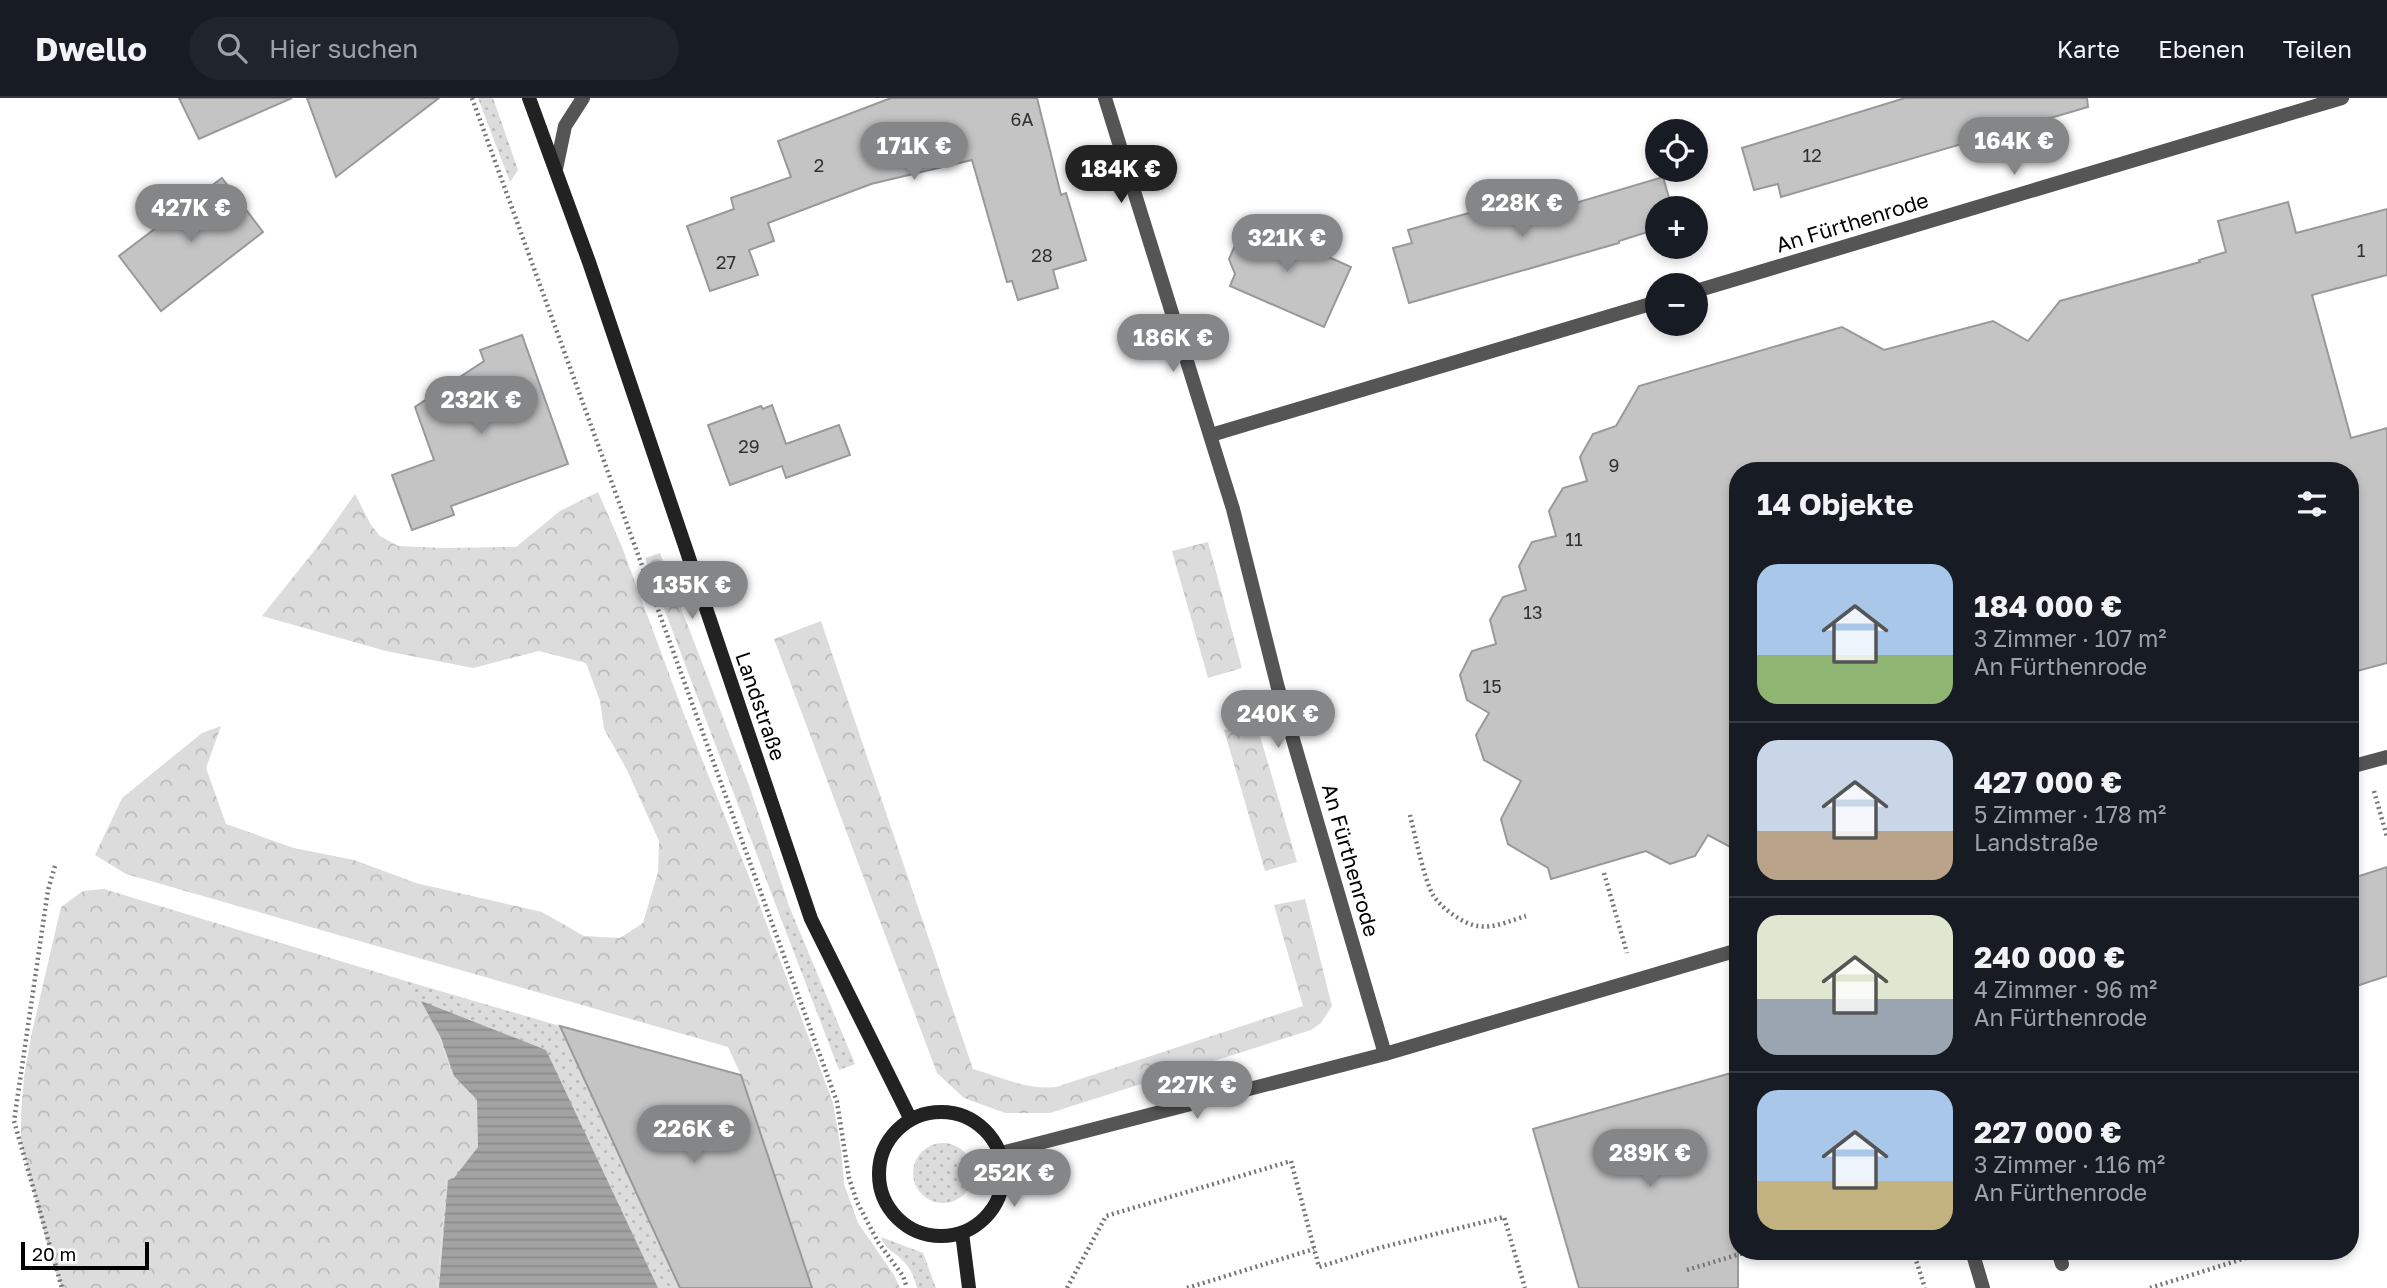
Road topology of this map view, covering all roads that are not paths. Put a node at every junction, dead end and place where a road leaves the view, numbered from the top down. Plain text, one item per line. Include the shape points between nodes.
1 (530, 98) edge
2 (583, 98) edge
3 (1105, 98) edge
4 (2342, 98) edge
5 (556, 169) junction
6 (1708, 287) edge
7 (1645, 306) edge
8 (1211, 435) junction
9 (2387, 757) edge
10 (2359, 765) edge
11 (1729, 953) edge
12 (1385, 1054) junction
13 (911, 1118) junction
14 (1000, 1153) junction
15 (962, 1233) junction
16 (1975, 1260) edge
17 (969, 1288) edge
18 (1983, 1288) edge

1 - 5 street, Landstraße
2 - 5 street via 565,126
3 - 8 street, An Fürthenrode
4 - 6 street, An Fürthenrode
5 - 13 street, Landstraße via 811,919
7 - 8 street
8 - 12 street, An Fürthenrode via 1278,688
9 - 10 street
11 - 12 street
12 - 14 street
13 - 14 street via 953,1112 973,1120 989,1134
13 - 15 street via 892,1133 881,1154 878,1177 883,1200 896,1219 916,1232 939,1237
14 - 15 street via 1004,1177 998,1201 984,1221
15 - 17 street
16 - 18 street

